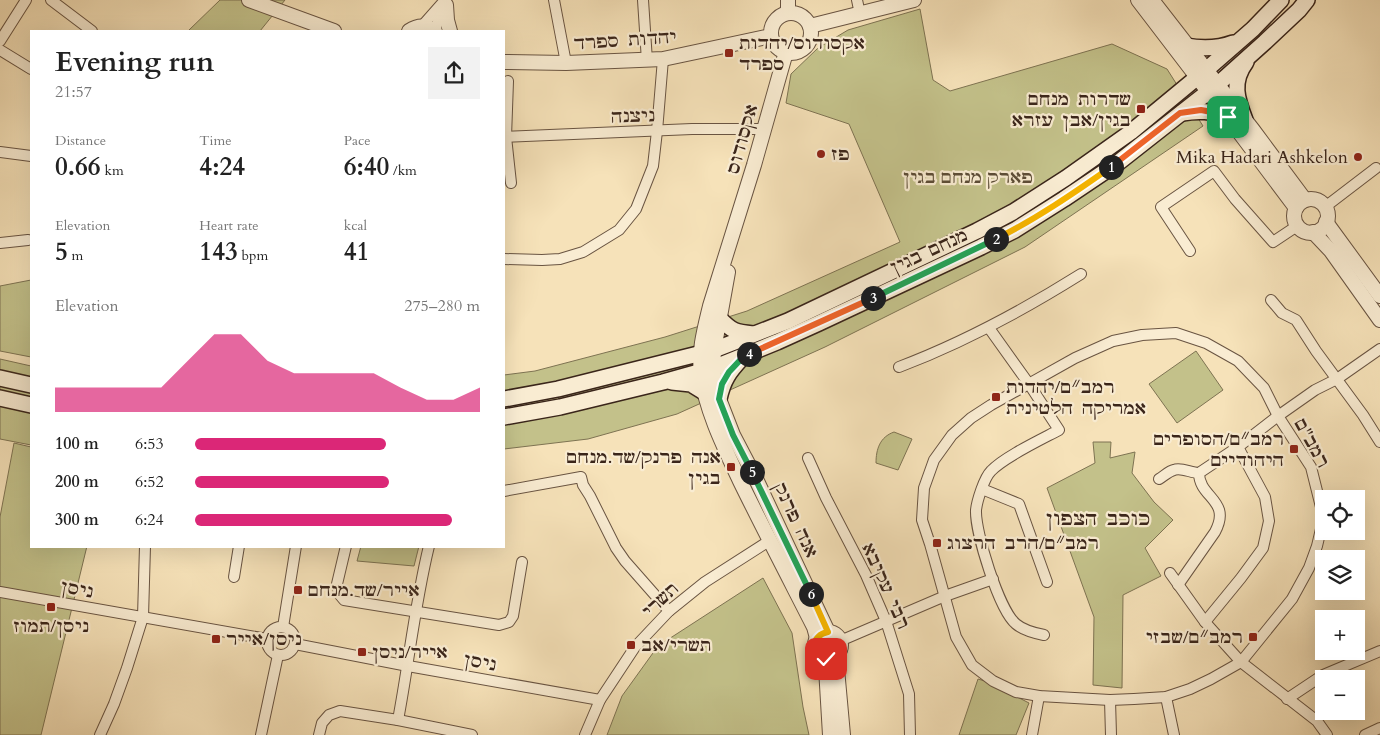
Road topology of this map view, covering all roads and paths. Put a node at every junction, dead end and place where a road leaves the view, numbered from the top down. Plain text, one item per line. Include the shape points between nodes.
1 (26, 0) edge
2 (51, 0) edge
3 (249, 0) edge
4 (554, 0) edge
5 (643, 0) edge
6 (914, 0) edge
7 (1138, 0) edge
8 (1152, 0) edge
9 (1281, 0) edge
10 (1307, 0) edge
11 (447, 2) edge
12 (788, 6) edge
13 (859, 7) edge
14 (810, 26) junction
15 (415, 29) edge
16 (91, 30) edge
17 (331, 30) edge
18 (434, 30) edge
19 (435, 30) edge
20 (450, 30) edge
21 (771, 36) junction
22 (1244, 37) junction
23 (0, 41) edge
24 (1186, 46) junction
25 (0, 50) edge
26 (786, 52) junction
27 (1251, 55) junction
28 (663, 59) junction
29 (647, 61) junction
30 (505, 62) edge
31 (566, 63) junction
32 (30, 68) edge
33 (1201, 74) junction
34 (508, 80) dead end
35 (1212, 88) junction
36 (1180, 113) junction
37 (1228, 117) junction
38 (1245, 120) junction
39 (764, 129) junction
40 (657, 131) junction
41 (505, 137) edge
42 (0, 152) edge
43 (30, 156) edge
44 (1376, 168) dead end
45 (511, 183) dead end
46 (1300, 204) junction
47 (1325, 207) junction
48 (1326, 222) junction
49 (1297, 226) junction
50 (1313, 232) junction
51 (732, 236) junction
52 (28, 240) dead end
53 (0, 243) edge
54 (1190, 251) dead end
55 (505, 259) edge
56 (1081, 274) dead end
57 (1380, 296) edge
58 (1271, 300) dead end
59 (719, 318) junction
60 (1380, 320) edge
61 (989, 328) junction
62 (756, 334) junction
63 (1380, 349) edge
64 (708, 352) junction
65 (744, 356) junction
66 (900, 367) dead end
67 (707, 370) junction
68 (0, 378) edge
69 (1337, 378) junction
70 (663, 382) junction
71 (1029, 384) junction
72 (30, 385) edge
73 (704, 392) junction
74 (0, 398) edge
75 (505, 399) edge
76 (719, 399) junction
77 (30, 405) edge
78 (505, 416) edge
79 (1278, 416) junction
80 (1380, 442) edge
81 (1238, 447) junction
82 (808, 458) dead end
83 (1199, 473) junction
84 (1159, 478) dead end
85 (982, 488) junction
86 (505, 491) edge
87 (769, 541) junction
88 (145, 548) edge
89 (239, 548) edge
90 (296, 548) edge
91 (346, 548) edge
92 (429, 548) edge
93 (522, 562) dead end
94 (1170, 573) dead end
95 (234, 577) dead end
96 (993, 579) junction
97 (1047, 582) dead end
98 (1178, 585) junction
99 (0, 592) edge
100 (945, 596) junction
101 (669, 611) junction
102 (416, 612) junction
103 (143, 617) junction
104 (886, 621) junction
105 (1205, 622) junction
106 (283, 628) junction
107 (822, 635) junction
108 (1044, 636) dead end
109 (267, 639) junction
110 (295, 644) junction
111 (839, 648) junction
112 (1380, 651) edge
113 (278, 655) junction
114 (822, 658) junction
115 (1241, 662) junction
116 (408, 666) junction
117 (1039, 696) junction
118 (1166, 697) junction
119 (1287, 698) junction
120 (600, 700) junction
121 (1110, 700) junction
122 (398, 720) junction
123 (1380, 728) edge
124 (100, 735) edge
125 (261, 735) edge
126 (319, 735) edge
127 (472, 735) edge
128 (585, 735) edge
129 (830, 735) edge
130 (844, 735) edge
131 (910, 735) edge
132 (1032, 735) edge
133 (1111, 735) edge
134 (1174, 735) edge
135 (1327, 735) edge
136 (1365, 735) edge

1 - 23 street
2 - 16 street
3 - 17 street
4 - 31 street
5 - 29 street
6 - 13 street
7 - 33 street
8 - 24 street
9 - 22 main road, מנחם בגין
10 - 27 main road, מנחם בגין
11 - 15 street
11 - 19 street
11 - 20 street via 446,20
12 - 14 street via 802,15
12 - 21 street via 774,23
13 - 14 street
14 - 26 street via 811,38 804,49
15 - 18 street
21 - 26 street via 776,46
21 - 28 street, יהדות ספרד
22 - 24 main road via 1222,47
22 - 33 main road, מנחם בגין
24 - 33 street
25 - 32 street
26 - 39 street, אקסודוס
27 - 35 main road, מנחם בגין
27 - 38 main road via 1238,76 1236,87
28 - 29 street, יהדות ספרד
28 - 40 street
29 - 31 street, יהדות ספרד
30 - 31 street, יהדות ספרד
33 - 35 street
33 - 62 main road, מנחם בגין via 1131,132 1013,212 818,308
34 - 41 street
35 - 36 main road, מנחם בגין
35 - 37 street
35 - 38 street
36 - 37 main road via 1201,110
36 - 65 main road, מנחם בגין via 1119,162 1015,230
37 - 46 street
38 - 46 street
39 - 40 street, ניצנה
39 - 51 street, אקסודוס
40 - 41 street, ניצנה
40 - 55 street via 653,166 636,209 619,230 584,252 560,259
41 - 45 street
42 - 43 street
44 - 47 street
46 - 47 street via 1316,200
46 - 49 street via 1294,217
47 - 48 street
48 - 50 street
48 - 57 street
49 - 50 street
49 - 54 street via 1272,242 1214,171 1161,206
50 - 60 street via 1331,251
51 - 59 street, אקסודוס
51 - 64 street, אקסודוס via 704,329
52 - 53 street
56 - 61 street
58 - 69 street via 1282,313 1296,320
59 - 62 main road via 736,332
59 - 64 street, אקסודוס
61 - 66 street
61 - 71 street
62 - 64 main road, מנחם בגין
63 - 69 street
64 - 67 street, אקסודוס
64 - 75 main road, מנחם בגין
65 - 67 main road, מנחם בגין
65 - 76 main road via 722,384
67 - 70 main road, מנחם בגין
67 - 73 street, אנה פרנק
67 - 76 street, אנה פרנק
68 - 72 main road
69 - 79 street
69 - 80 street
70 - 73 main road via 691,384
70 - 78 main road, מנחם בגין via 560,407
71 - 79 street, רמב"ם via 1075,358 1113,342 1142,335 1176,333 1206,343 1238,361 1264,388
71 - 85 street via 1059,430 1004,461 990,472
71 - 100 street, רמב"ם via 970,418 952,434 934,460 924,488 922,520
73 - 87 street, אנה פרנק via 730,460
74 - 77 main road
76 - 107 street, אנה פרנק
79 - 81 street
79 - 115 street, רמב"ם via 1311,467 1321,507 1321,529 1309,568 1292,599
81 - 83 street
81 - 105 street via 1265,497 1269,521 1262,548
82 - 104 street, רבי עקיבא
83 - 84 street via 1178,469
83 - 98 street via 1201,483 1218,505 1220,523
85 - 96 street via 976,509 977,525
85 - 97 street via 1019,504
86 - 101 street via 581,478 616,548
87 - 101 street, תשרי via 705,582
87 - 107 street, אנה פרנק via 814,627
88 - 103 street
89 - 95 street
90 - 106 street
91 - 102 street via 338,584 339,594 344,600
92 - 102 street
93 - 102 street via 513,616 509,622 499,625
94 - 98 street
96 - 100 street
96 - 108 street via 1015,624
98 - 105 street
99 - 103 street, ניסן
100 - 104 street
100 - 117 street, רמב"ם via 956,637 972,665 993,681 1016,692
101 - 120 street, תשרי via 635,647
102 - 116 street
103 - 109 street, ניסן
103 - 124 street via 128,668
104 - 111 street
104 - 131 street, רבי עקיבא via 909,694
105 - 115 street
106 - 109 street via 271,631
106 - 110 street via 291,632
107 - 111 street via 836,635
107 - 114 street via 815,641 816,653
109 - 113 street via 268,647
110 - 113 street via 287,654
110 - 116 street, ניסן
111 - 114 street via 830,658
111 - 130 street via 837,669
112 - 119 street via 1323,676
113 - 125 street
114 - 129 street via 826,668
115 - 118 street, רמב"ם via 1190,689
115 - 119 street
116 - 120 street, ניסן
116 - 122 street
117 - 121 street, רמב"ם
117 - 132 street
118 - 121 street, רמב"ם
118 - 134 street
119 - 135 street via 1317,721
120 - 128 street, תשרי
121 - 133 street
122 - 126 street via 340,711 329,715 322,723
122 - 127 street
123 - 136 street

